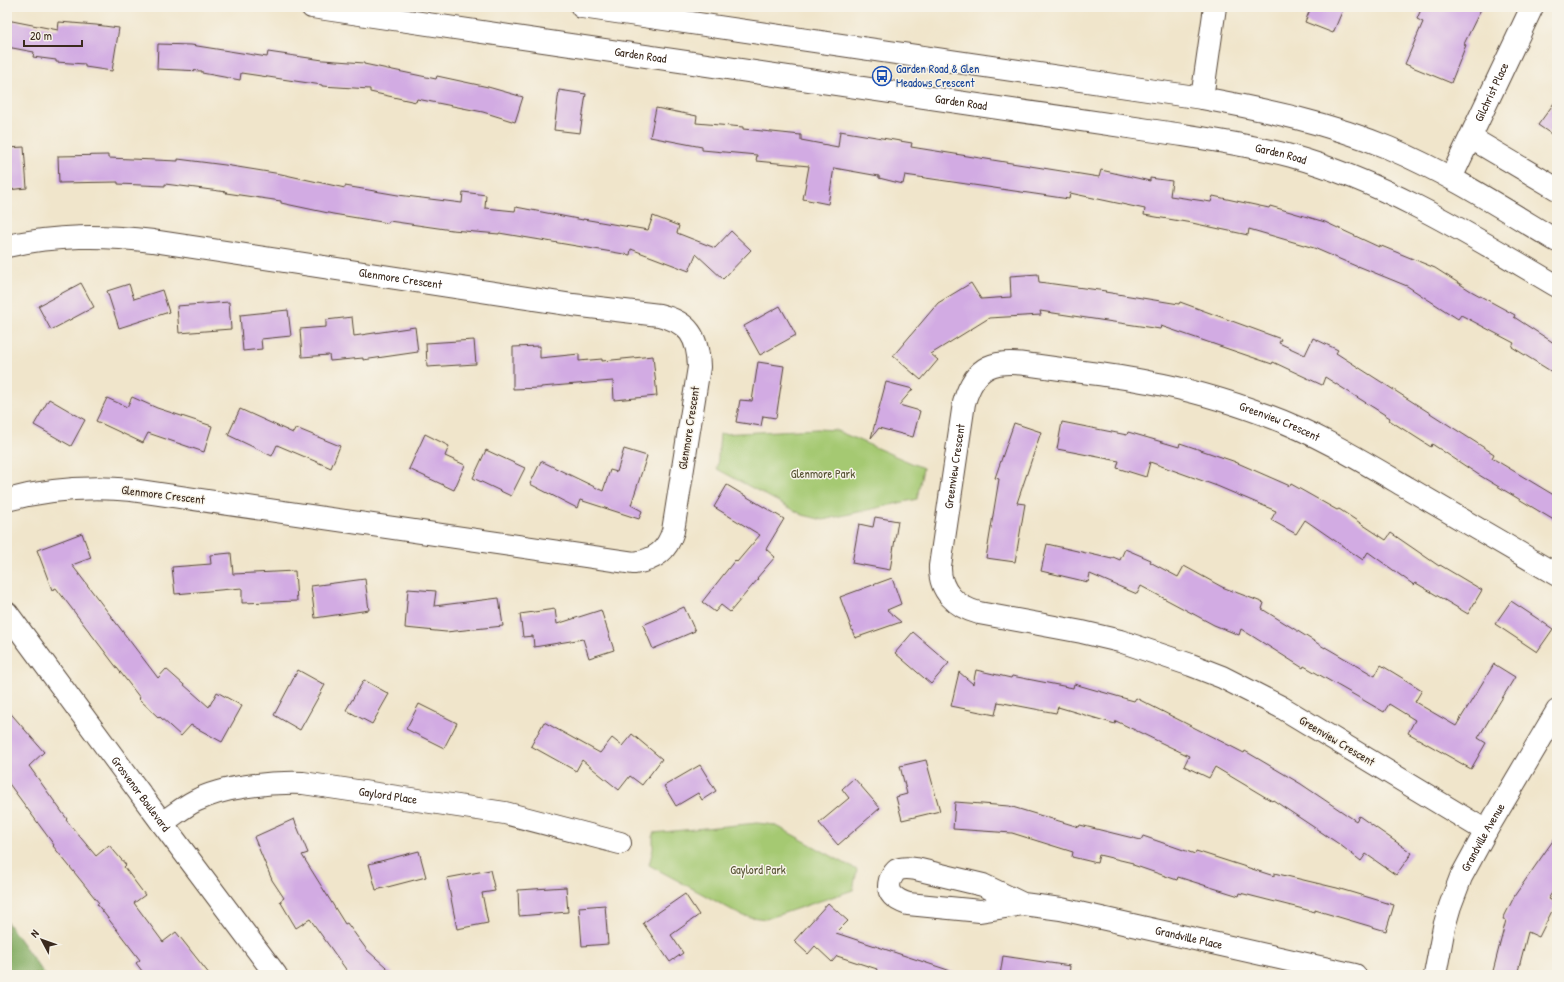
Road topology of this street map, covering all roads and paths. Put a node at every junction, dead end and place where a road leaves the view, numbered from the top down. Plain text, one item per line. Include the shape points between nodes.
1 (312, 7) edge
2 (582, 7) edge
3 (1215, 7) edge
4 (1532, 7) edge
5 (1202, 98) junction
6 (1470, 138) junction
7 (1451, 178) junction
8 (1557, 189) edge
9 (1557, 241) edge
10 (7, 246) edge
11 (1557, 286) edge
12 (7, 500) edge
13 (1557, 575) edge
14 (7, 613) edge
15 (1557, 711) edge
16 (162, 823) junction
17 (1486, 830) junction
18 (620, 844) dead end
19 (1023, 904) junction
20 (276, 975) edge
21 (1355, 975) edge
22 (1435, 975) edge

1 - 11 street, Garden Road via 1176,134 1292,156 1388,192 1456,226
2 - 5 street
3 - 5 street
4 - 6 street, Gilchrist Place
5 - 7 street via 1281,114 1335,129 1390,148
6 - 7 street, Gilchrist Place
6 - 8 street
7 - 9 street
10 - 12 street, Glenmore Crescent via 79,237 115,236 153,240 573,305 659,315 681,323 689,331 696,342 699,367 673,530 662,552 642,562 626,562 132,490 74,488
13 - 17 street, Greenview Crescent via 1335,446 1266,415 1220,400 1147,382 1019,363 997,363 987,368 979,374 967,392 940,566 942,584 954,601 979,613 1120,641 1222,677 1281,707
14 - 16 street, Grosvenor Boulevard
15 - 17 street, Grandville Avenue
16 - 18 street, Gaylord Place via 194,801 214,794 283,782 505,813
16 - 20 street, Grosvenor Boulevard
17 - 22 street, Grandville Avenue via 1461,877 1450,906
19 - 19 street, Grandville Place via 983,885 916,869 897,870 890,882 889,890 892,896 908,904 980,911
19 - 21 street, Grandville Place via 1061,908

